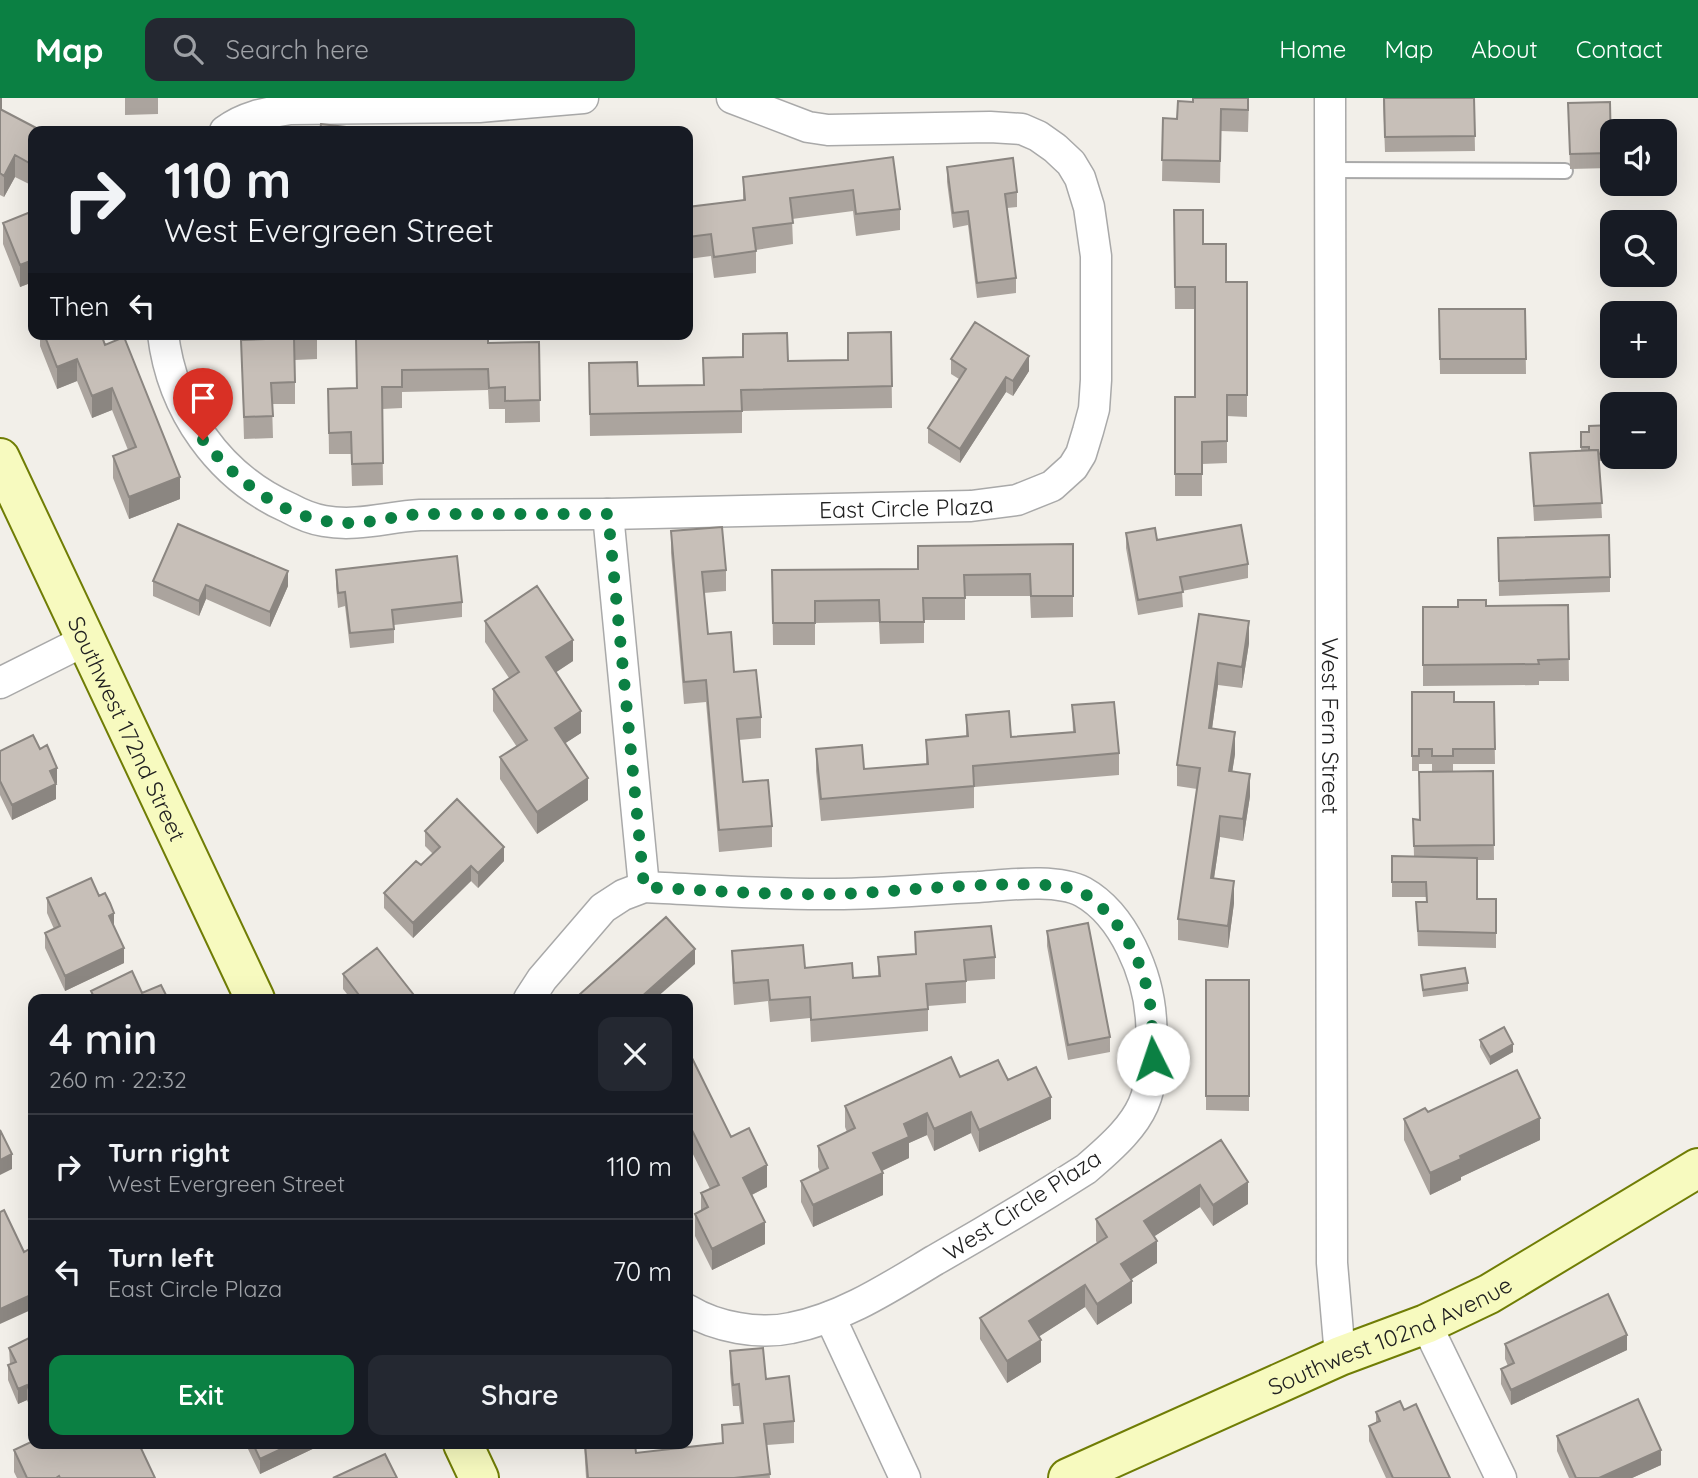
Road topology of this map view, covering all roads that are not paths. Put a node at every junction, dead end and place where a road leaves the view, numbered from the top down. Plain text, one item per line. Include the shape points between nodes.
1 (583, 98) edge
2 (732, 98) edge
3 (1330, 98) edge
4 (232, 126) edge
5 (1330, 170) junction
6 (1565, 171) dead end
7 (164, 340) edge
8 (0, 458) edge
9 (608, 514) junction
10 (86, 640) junction
11 (0, 682) edge
12 (644, 887) junction
13 (253, 994) edge
14 (532, 994) edge
15 (1698, 1168) edge
16 (693, 1312) edge
17 (830, 1317) junction
18 (1426, 1324) junction
19 (1340, 1356) junction
20 (465, 1449) edge
21 (479, 1478) edge
22 (905, 1478) edge
23 (1068, 1478) edge
24 (1501, 1478) edge

1 - 4 street via 479,107 290,109 260,114
2 - 9 street, East Circle Plaza via 828,130 1021,129 1038,136 1071,163 1085,191 1096,256 1096,380 1088,431 1081,454 1062,479 1038,493 995,504
3 - 5 street, West Fern Street
5 - 6 lane
5 - 19 street, West Fern Street via 1332,1263
7 - 9 street, East Circle Plaza via 170,374 182,402 218,459 259,494 303,515 346,523 419,514
8 - 10 street, Southwest 172nd Street
9 - 12 street
10 - 11 street
10 - 13 street, Southwest 172nd Street
12 - 14 street, West Circle Plaza via 603,908
12 - 17 street, West Circle Plaza via 835,894 1016,884 1067,887 1083,892 1118,926 1140,968 1147,986 1153,1059 1144,1105 1133,1125 1095,1161 1058,1187
15 - 18 street, Southwest 102nd Avenue via 1501,1288
16 - 17 street, West Circle Plaza via 730,1326 762,1331 790,1329
17 - 22 street
18 - 19 street, Southwest 102nd Avenue
18 - 24 street
19 - 23 street, Southwest 102nd Avenue
20 - 21 street

